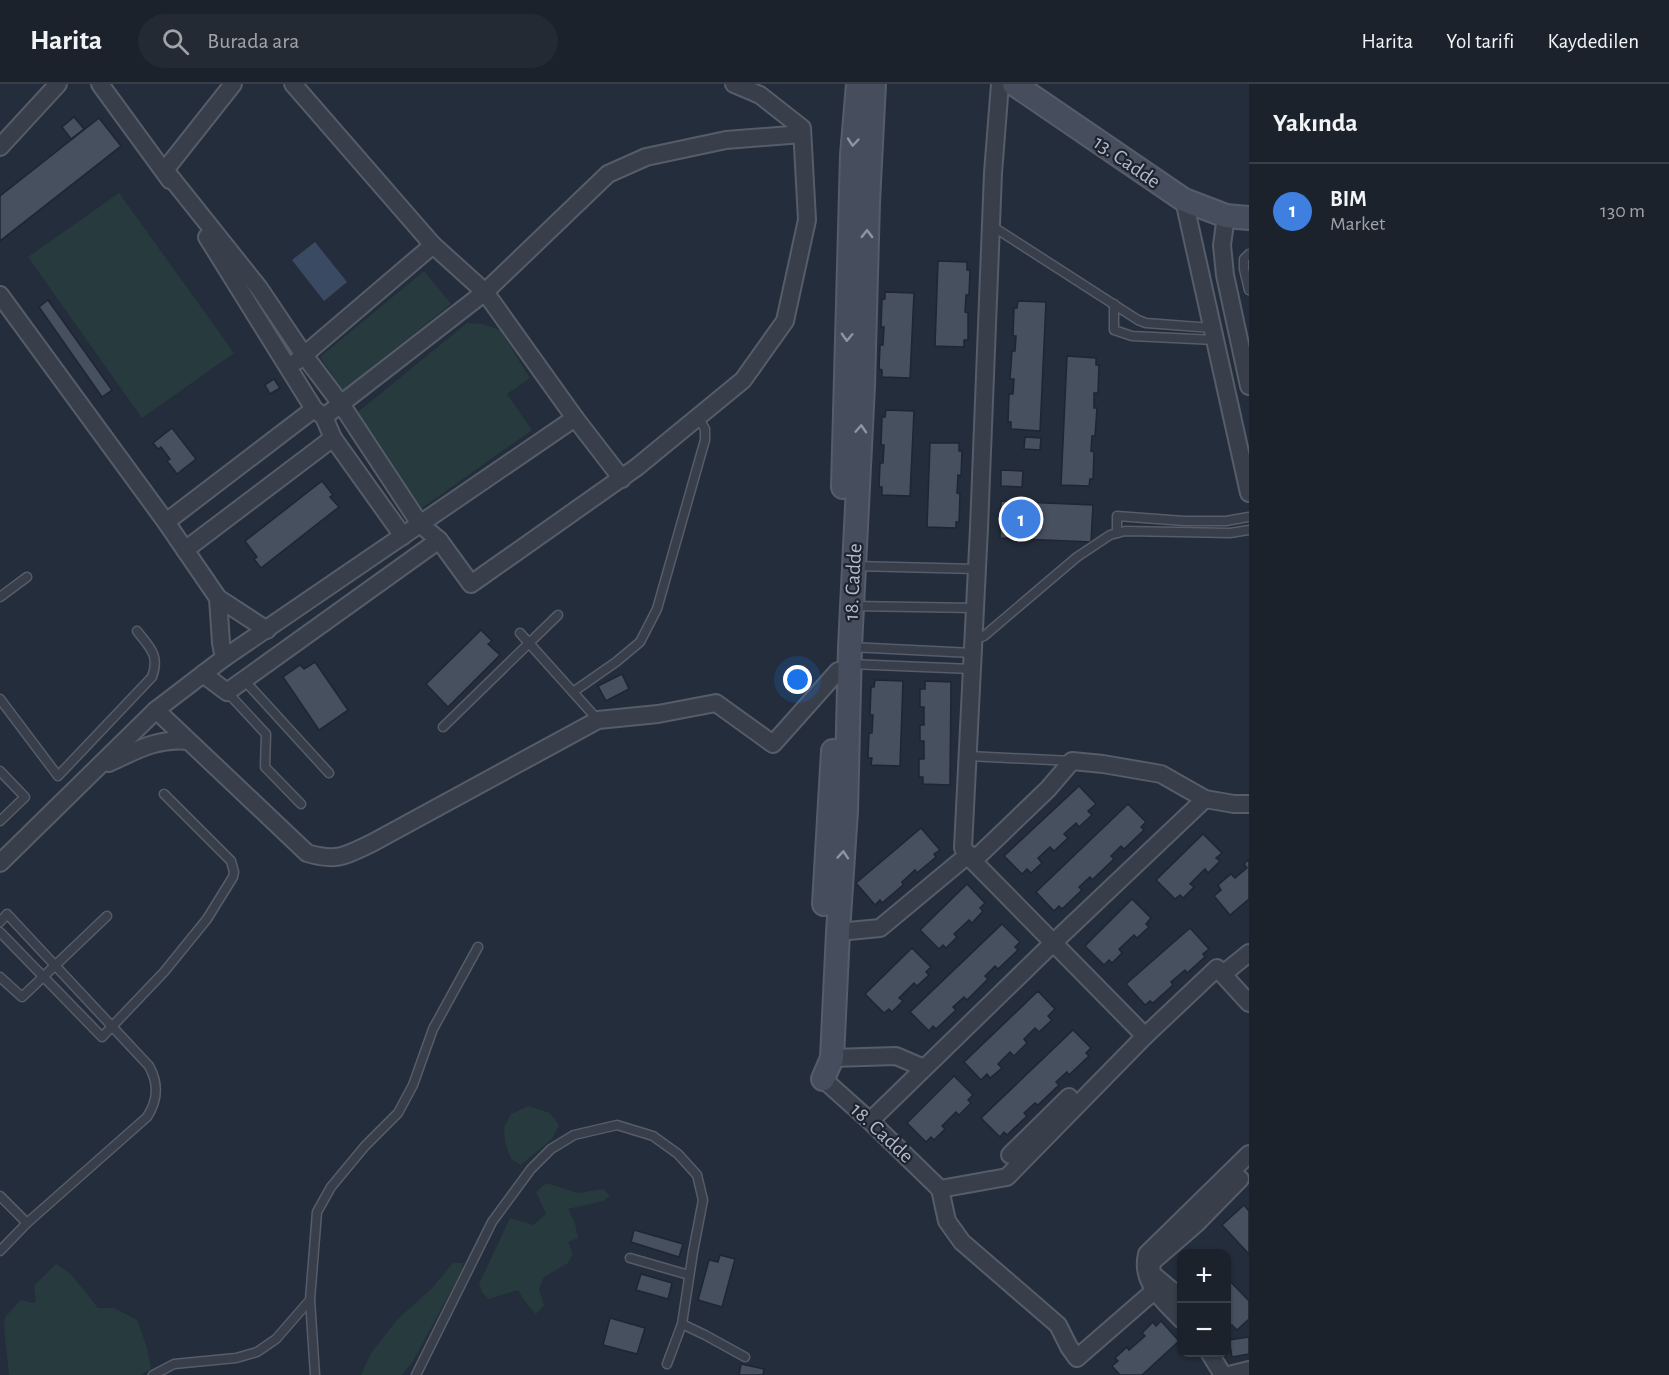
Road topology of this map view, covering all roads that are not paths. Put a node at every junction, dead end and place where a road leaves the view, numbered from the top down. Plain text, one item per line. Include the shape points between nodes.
1 (58, 84) edge
2 (100, 84) edge
3 (233, 84) edge
4 (293, 84) edge
5 (734, 84) edge
6 (858, 84) edge
7 (874, 84) edge
8 (1000, 84) edge
9 (1014, 84) edge
10 (802, 134) junction
11 (0, 147) edge
12 (165, 171) junction
13 (1184, 200) junction
14 (1226, 216) junction
15 (1249, 218) edge
16 (991, 226) junction
17 (434, 245) junction
18 (1249, 254) edge
19 (1249, 290) edge
20 (485, 292) junction
21 (0, 295) edge
22 (1114, 304) junction
23 (1213, 334) junction
24 (304, 355) junction
25 (289, 368) junction
26 (1249, 387) edge
27 (341, 404) junction
28 (319, 413) junction
29 (698, 417) junction
30 (575, 418) junction
31 (333, 438) junction
32 (622, 479) junction
33 (1249, 493) edge
34 (1249, 517) edge
35 (166, 522) junction
36 (420, 524) junction
37 (1249, 530) edge
38 (1117, 533) junction
39 (403, 536) junction
40 (439, 540) junction
41 (185, 550) junction
42 (366, 560) junction
43 (854, 566) junction
44 (977, 570) junction
45 (27, 577) dead end
46 (384, 581) junction
47 (0, 597) edge
48 (218, 598) junction
49 (852, 606) junction
50 (975, 608) junction
51 (558, 615) dead end
52 (267, 630) junction
53 (137, 631) dead end
54 (520, 633) dead end
55 (529, 643) junction
56 (973, 654) junction
57 (224, 658) junction
58 (846, 660) junction
59 (203, 675) junction
60 (244, 680) junction
61 (227, 692) junction
62 (573, 692) junction
63 (0, 699) edge
64 (156, 710) junction
65 (598, 720) junction
66 (442, 727) dead end
67 (188, 741) junction
68 (968, 756) junction
69 (1072, 761) junction
70 (95, 770) junction
71 (0, 771) edge
72 (329, 773) dead end
73 (164, 794) dead end
74 (1205, 799) junction
75 (301, 804) dead end
76 (1249, 804) edge
77 (0, 821) edge
78 (971, 857) junction
79 (0, 863) edge
80 (107, 916) dead end
81 (0, 922) edge
82 (0, 932) edge
83 (838, 932) junction
84 (1053, 943) junction
85 (478, 947) dead end
86 (1249, 953) edge
87 (55, 966) junction
88 (1223, 974) junction
89 (0, 977) edge
90 (44, 977) junction
91 (1249, 1003) edge
92 (113, 1027) junction
93 (1142, 1033) junction
94 (832, 1058) junction
95 (924, 1068) junction
96 (823, 1078) junction
97 (870, 1121) junction
98 (1249, 1154) edge
99 (1010, 1155) dead end
100 (1240, 1179) edge
101 (940, 1189) junction
102 (0, 1196) edge
103 (27, 1223) junction
104 (0, 1251) edge
105 (630, 1258) dead end
106 (689, 1275) junction
107 (1154, 1291) junction
108 (1177, 1295) edge
109 (310, 1300) junction
110 (1177, 1315) edge
111 (682, 1324) junction
112 (746, 1357) dead end
113 (1212, 1357) edge
114 (1222, 1357) edge
115 (667, 1364) dead end
116 (1249, 1370) edge
117 (153, 1375) edge
118 (315, 1375) edge
119 (416, 1375) edge
120 (1223, 1375) edge
121 (1230, 1375) edge

1 - 11 street
2 - 12 street
3 - 12 street
4 - 17 street
5 - 10 street via 760,95 802,128
6 -> 58 street, 18. Cadde via 852,155
43 -> 7 street, 18. Cadde
8 - 16 street
9 - 13 street, 13. Cadde
10 - 20 street via 726,140 646,157 608,174
10 - 29 street via 807,220 785,321 743,380
12 - 24 street via 259,288
12 - 25 street
13 - 14 street, 13. Cadde
13 - 23 street
14 - 15 street, 13. Cadde
14 - 26 street via 1222,245 1226,275
16 - 22 lane
16 - 44 street
17 - 20 street
17 - 24 street
18 - 19 lane via 1244,259
20 - 27 street
20 - 30 street
21 - 35 street
22 - 23 lane via 1146,323
22 - 23 lane via 1114,330 1132,336
23 - 33 street
24 - 25 street
24 - 27 street
25 - 28 street
27 - 28 street
27 - 36 street
28 - 31 street
28 - 35 street
29 - 32 street
29 - 62 lane via 705,429 705,440 657,609 640,642
30 - 32 street
30 - 36 street
31 - 39 street
31 - 41 street
32 - 40 street via 471,584
34 - 38 lane via 1184,521 1117,516
35 - 41 street
36 - 39 street
36 - 40 street
37 - 38 lane
38 - 56 lane via 1077,557 984,636
39 - 42 street
40 - 46 street
41 - 48 street
42 - 46 street
42 - 52 street
43 - 44 lane
43 - 49 street, 18. Cadde
44 - 50 street
45 - 47 lane
46 - 60 street
48 - 52 street
48 - 57 street
49 - 50 lane
49 - 58 street, 18. Cadde
50 - 56 street
51 - 55 lane
52 - 57 street
53 - 63 lane via 154,654 152,677 58,776
54 - 55 lane
55 - 62 lane
55 - 66 lane
56 - 58 lane
56 - 58 lane
56 - 68 street
57 - 59 street
58 - 65 street via 773,744 716,703
83 -> 58 street, 18. Cadde via 846,811
58 - 96 street, 18. Cadde via 829,805 818,1038
59 - 61 street
59 - 64 street
60 - 61 street
60 - 72 lane
61 - 75 lane via 266,734 266,767
62 - 65 lane
64 - 67 street
64 - 70 street
65 - 67 street via 372,843 333,858 308,853
67 - 70 street via 157,742
68 - 69 lane
68 - 78 street via 963,848
69 - 74 street via 1161,774
69 - 78 street via 1048,789
70 - 79 street
71 - 77 lane via 26,797
73 - 92 lane via 231,861 233,877 207,919
74 - 76 street
74 - 84 street
78 - 83 street via 880,928
78 - 84 street
80 - 87 lane
81 - 87 lane via 7,914
82 - 90 lane
83 - 94 street, 18. Cadde
84 - 93 street
84 - 95 street
85 - 109 lane via 434,1029 398,1113 331,1187 317,1212
86 - 88 street
87 - 90 lane
87 - 92 lane
88 - 91 street
88 - 93 street via 1217,968
89 - 90 lane via 22,997
90 - 92 lane via 102,1037
92 - 103 lane via 153,1073 157,1090 153,1109
93 - 99 street
93 - 101 street via 1007,1177
94 - 95 street via 896,1056
94 - 96 street, 18. Cadde
95 - 97 street
96 - 97 street, 18. Cadde
97 - 101 street, 18. Cadde
98 - 100 street
100 - 107 street via 1147,1254 1146,1276
100 - 108 street via 1152,1262 1151,1273
101 - 107 street via 947,1221 962,1242 1058,1325 1077,1358
102 - 103 lane
103 - 104 lane
105 - 106 lane
106 - 111 lane
106 - 119 lane via 703,1200 697,1175 678,1154 653,1136 617,1125 574,1135 551,1149 531,1169 492,1222
107 - 110 street
109 - 117 lane via 276,1339 257,1352 174,1364
109 - 118 lane
111 - 112 lane
111 - 115 lane
113 - 120 street
114 - 120 street
116 - 121 street

